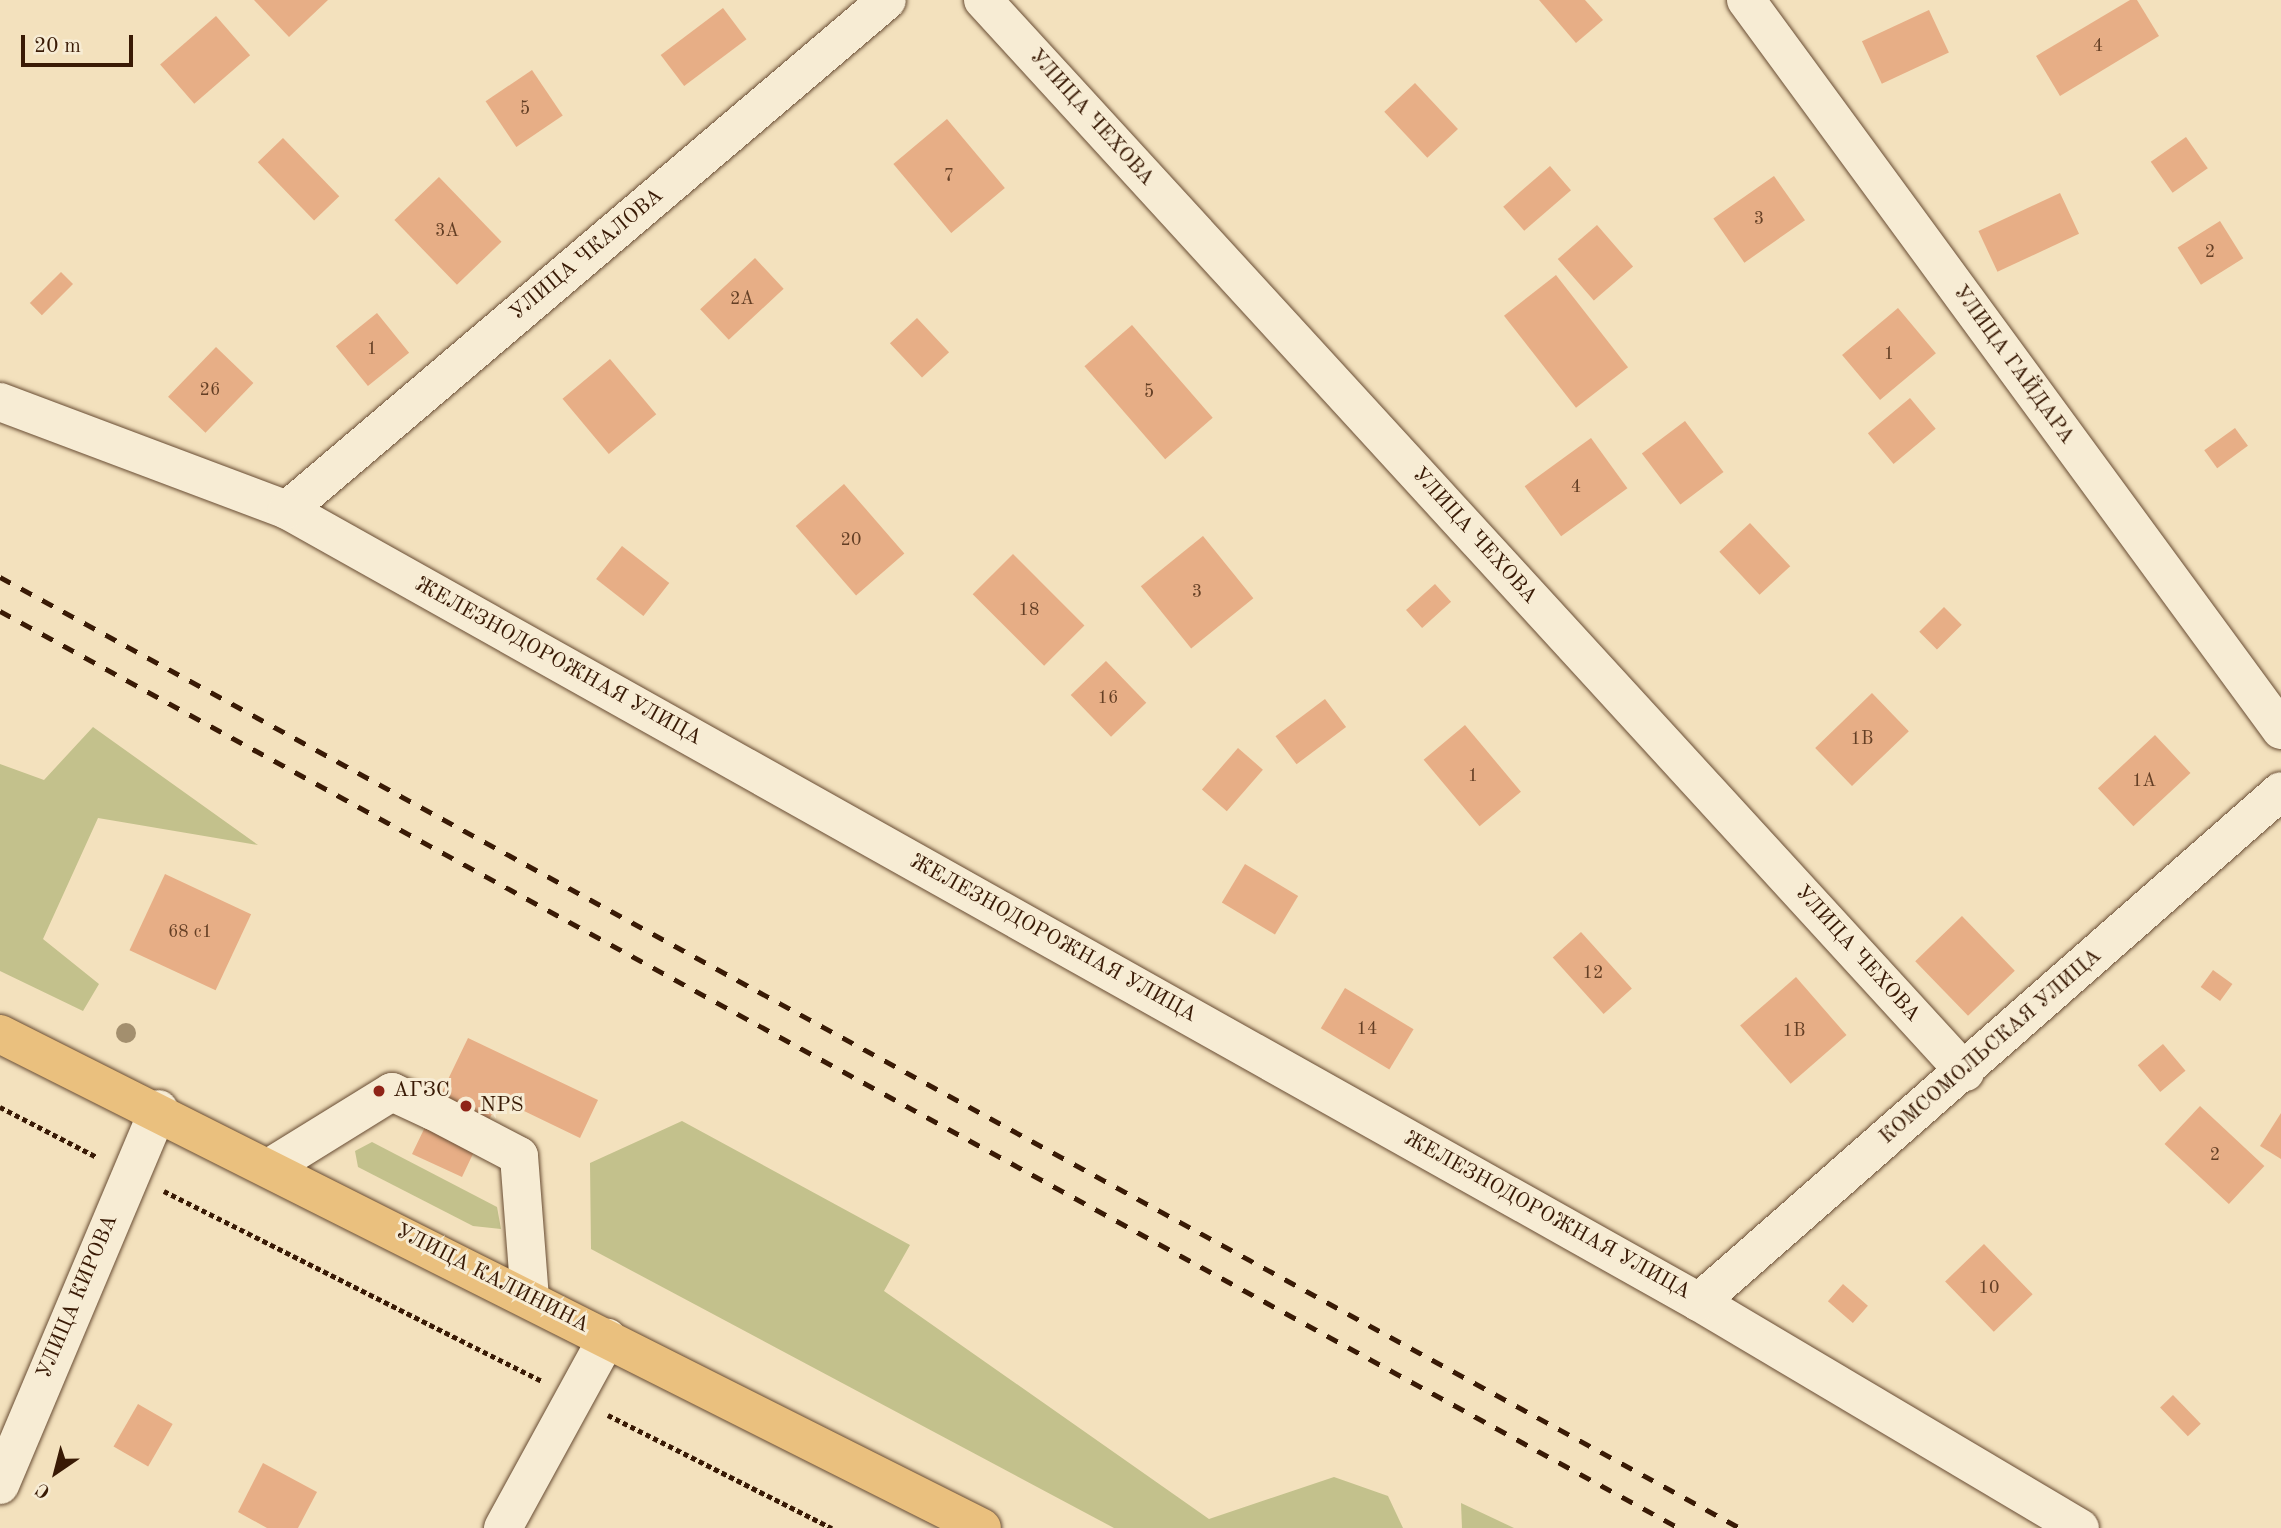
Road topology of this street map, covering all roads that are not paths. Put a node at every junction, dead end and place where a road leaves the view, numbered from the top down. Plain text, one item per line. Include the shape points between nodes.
1 (887, 0) edge
2 (983, 0) edge
3 (1746, 0) edge
4 (0, 402) edge
5 (287, 510) junction
6 (2281, 730) edge
7 (2281, 791) edge
8 (0, 1034) edge
9 (1965, 1072) junction
10 (159, 1109) junction
11 (272, 1166) junction
12 (530, 1298) junction
13 (1699, 1302) junction
14 (607, 1338) junction
15 (0, 1485) edge
16 (503, 1528) edge
17 (982, 1528) edge
18 (2080, 1528) edge

1 - 5 street, УЛИЦА ЧКАЛОВА
2 - 9 street, УЛИЦА ЧЕХОВА
3 - 6 street, УЛИЦА ГАЙДАРА
4 - 5 street, ЖЕЛЕЗНОДОРОЖНАЯ УЛИЦА
5 - 13 street, ЖЕЛЕЗНОДОРОЖНАЯ УЛИЦА
7 - 9 street, КОМСОМОЛЬСКАЯ УЛИЦА
8 - 10 main road, УЛИЦА КАЛИНИНА
9 - 13 street, КОМСОМОЛЬСКАЯ УЛИЦА
10 - 11 main road, УЛИЦА КАЛИНИНА
10 - 15 street, УЛИЦА КИРОВА
11 - 12 main road, УЛИЦА КАЛИНИНА
11 - 12 street via 392,1092 433,1111 519,1156
12 - 14 main road, УЛИЦА КАЛИНИНА
13 - 18 street, ЖЕЛЕЗНОДОРОЖНАЯ УЛИЦА
14 - 16 street
14 - 17 main road, УЛИЦА КАЛИНИНА

